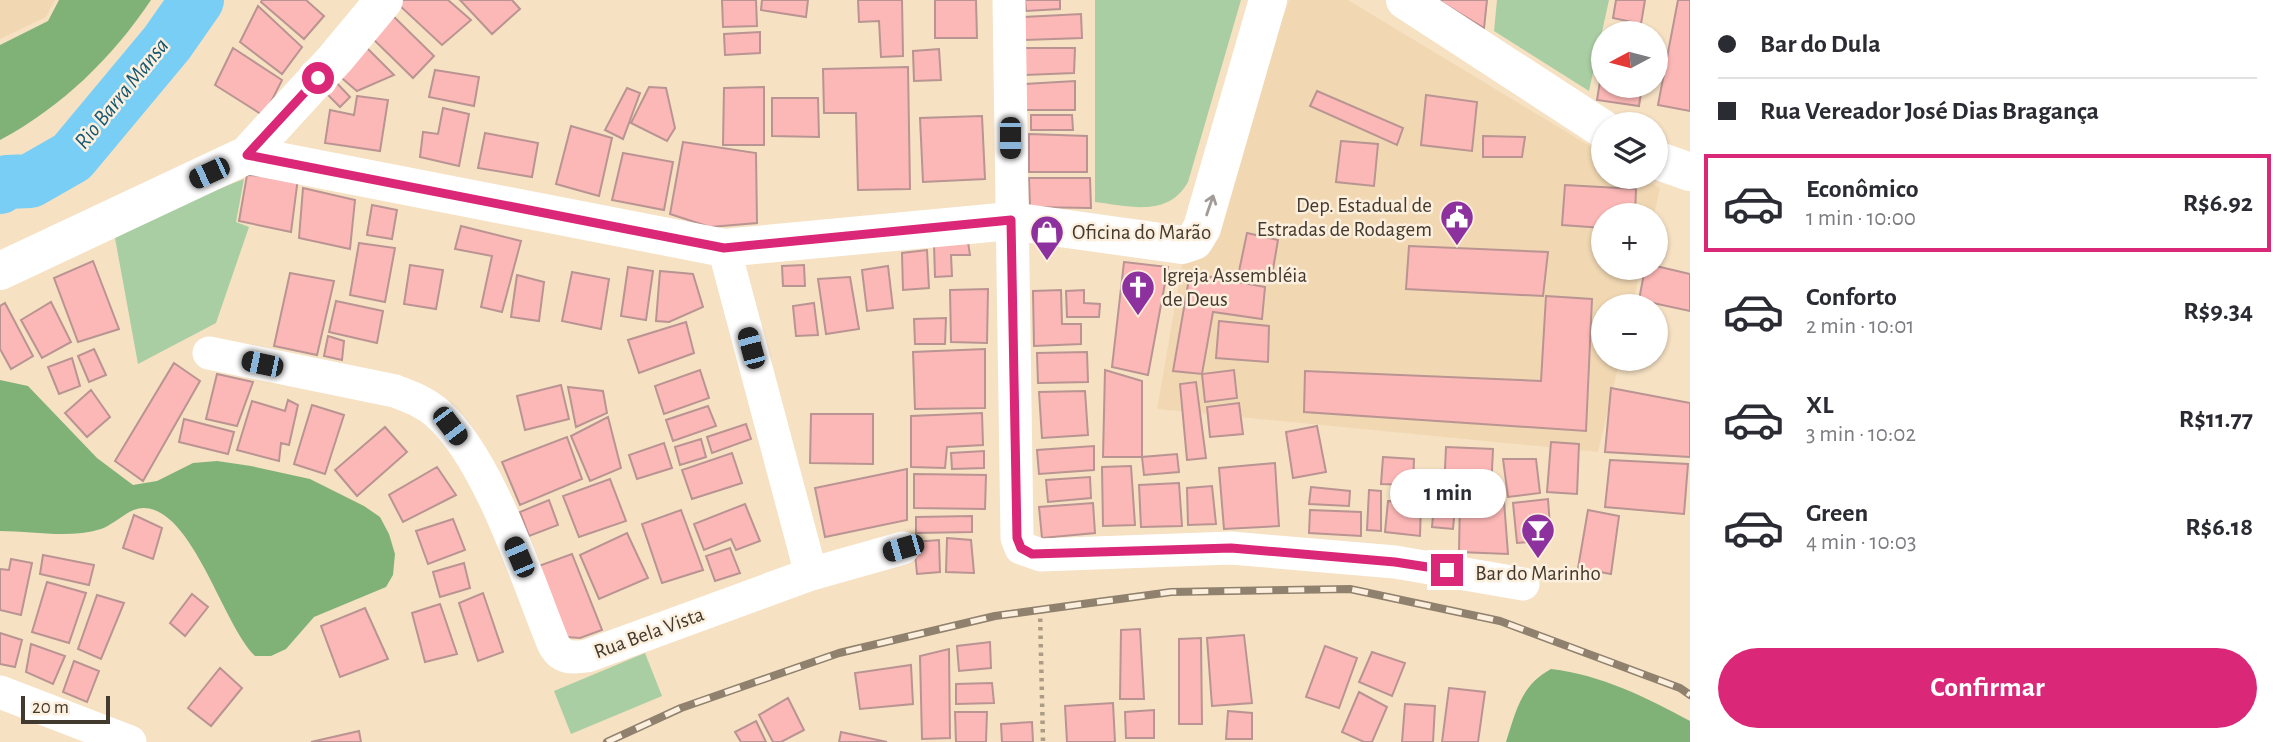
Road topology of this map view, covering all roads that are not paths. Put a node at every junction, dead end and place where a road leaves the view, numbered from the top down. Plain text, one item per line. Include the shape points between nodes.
1 (384, 0) edge
2 (1009, 0) edge
3 (1268, 0) edge
4 (1405, 0) edge
5 (1591, 120) edge
6 (247, 155) junction
7 (1668, 164) edge
8 (1690, 172) edge
9 (1011, 220) junction
10 (724, 248) junction
11 (0, 271) edge
12 (209, 353) dead end
13 (903, 548) dead end
14 (811, 574) junction
15 (1523, 584) dead end
16 (0, 692) edge
17 (130, 742) edge

1 - 6 street
2 - 9 street
9 -> 3 street via 1182,245 1194,241 1214,193
4 - 5 street
6 - 10 street
6 - 11 street
7 - 8 street
9 - 10 street
9 - 15 street via 1017,538 1021,548 1041,555 1231,548 1395,562
10 - 14 street
12 - 14 street, Rua Bela Vista via 395,391 420,400 438,414 482,472 561,655 587,656
13 - 14 street, Rua Bela Vista
16 - 17 street

